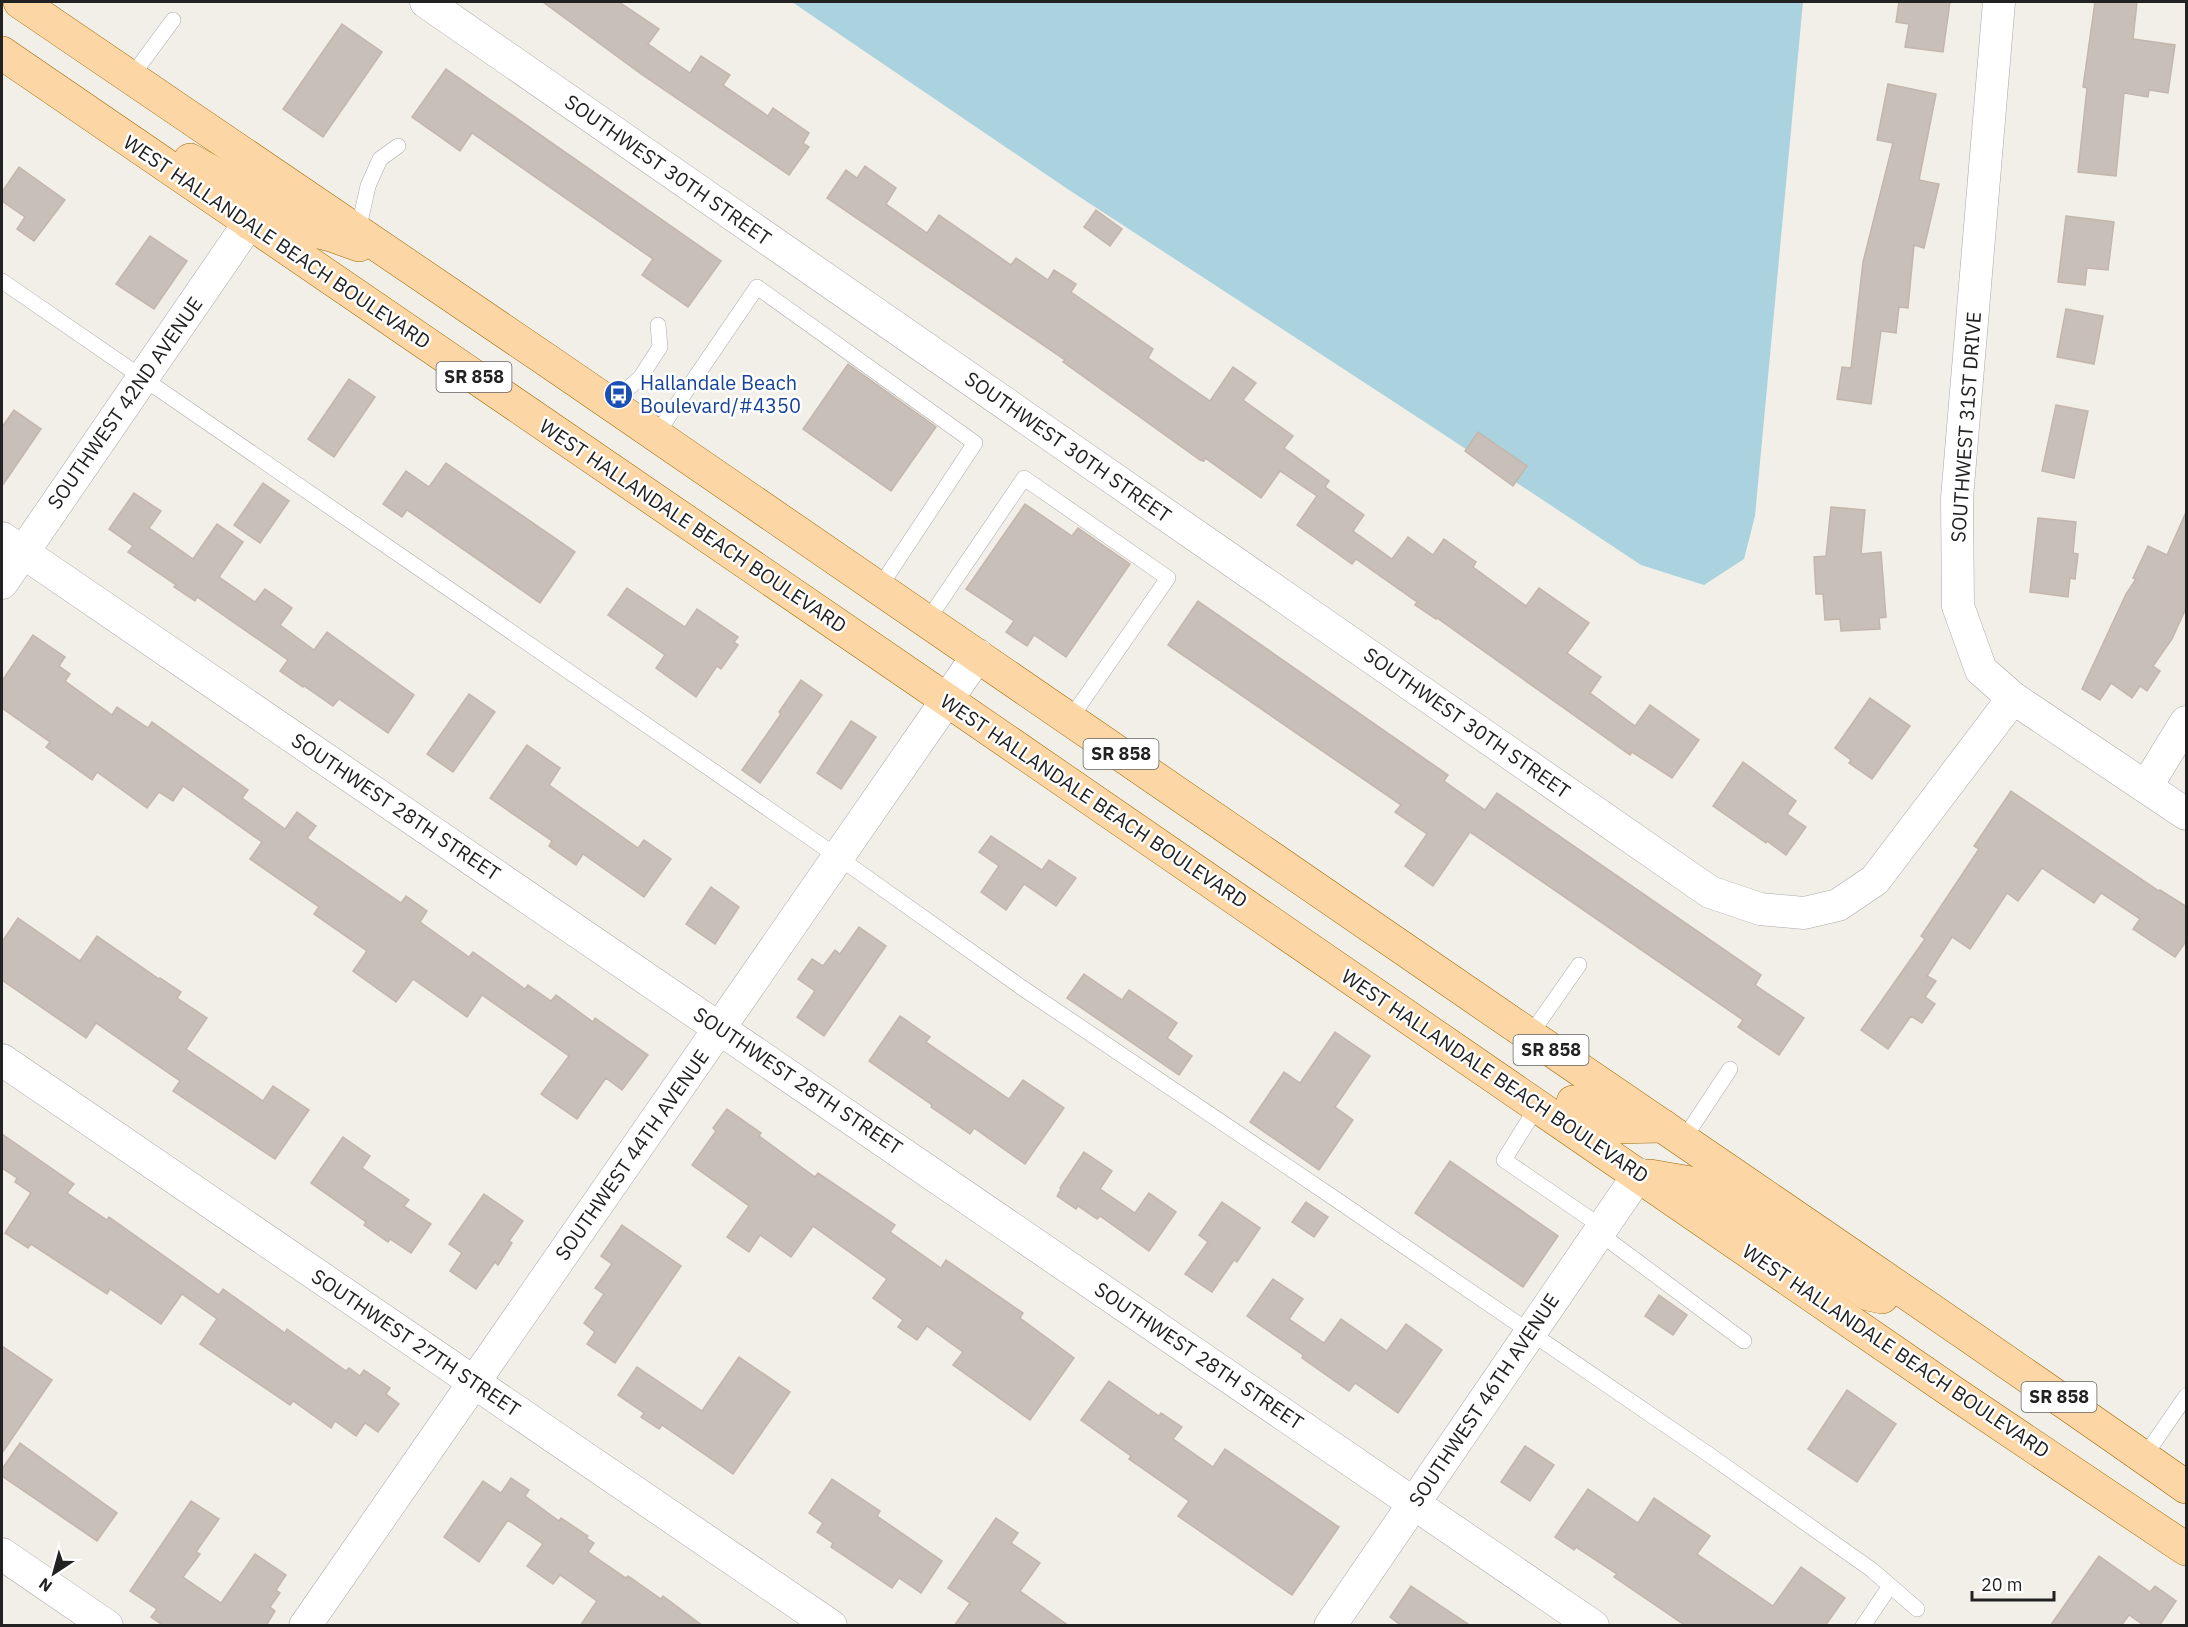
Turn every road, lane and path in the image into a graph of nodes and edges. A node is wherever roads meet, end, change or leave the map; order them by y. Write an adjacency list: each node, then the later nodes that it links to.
1 (20, 2): 6 (main road, SR 858)
2 (426, 2): 22 (street, SOUTHWEST 30TH STREET)
3 (1999, 2): 22 (street, SOUTHWEST 31ST DRIVE)
4 (173, 20): 6 (lane)
5 (12, 61): 8 (main road); 9 (main road, WEST HALLANDALE BEACH BOULEVARD / SR 858)
6 (131, 77): 8 (main road, SR 858)
7 (398, 146): 10 (lane)
8 (315, 202): 10 (main road, SR 858)
9 (249, 223): 11 (main road); 14 (street, SOUTHWEST 42ND AVENUE); 23 (main road, WEST HALLANDALE BEACH BOULEVARD / SR 858)
10 (358, 231): 11 (main road, SR 858)
11 (403, 261): 15 (main road, SR 858)
12 (2, 281): 14 (lane)
13 (658, 325): 15 (lane)
14 (143, 377): 17 (street, SOUTHWEST 42ND AVENUE); 28 (lane)
15 (610, 404): 16 (main road, SR 858)
16 (656, 435): 19 (main road, SR 858); 19 (lane)
17 (12, 545): 18 (street, SOUTHWEST 42ND AVENUE); 31 (street, SOUTHWEST 28TH STREET)
18 (2, 583)
19 (879, 588): 20 (main road, SR 858)
20 (927, 621): 21 (main road, SR 858); 24 (lane)
21 (978, 655): 23 (street, SOUTHWEST 44TH AVENUE); 24 (main road, SR 858)
22 (2013, 698): 26 (street, SOUTHWEST 31ST DRIVE)
23 (947, 700): 28 (street, SOUTHWEST 44TH AVENUE); 30 (main road, WEST HALLANDALE BEACH BOULEVARD / SR 858)
24 (1070, 719): 32 (main road, SR 858)
25 (2187, 722): 26 (street)
26 (2146, 787): 27 (street, SOUTHWEST 31ST DRIVE)
27 (2187, 814)
28 (838, 857): 31 (street, SOUTHWEST 44TH AVENUE); 40 (lane)
29 (1579, 965): 32 (lane)
30 (1413, 1019): 35 (main road, WEST HALLANDALE BEACH BOULEVARD / SR 858); 36 (main road)
31 (720, 1028): 42 (street, SOUTHWEST 44TH AVENUE); 46 (street, SOUTHWEST 28TH STREET)
32 (1530, 1035): 36 (main road, SR 858)
33 (2, 1060): 42 (street, SOUTHWEST 27TH STREET)
34 (1730, 1070): 36 (lane)
35 (1538, 1105): 37 (main road, WEST HALLANDALE BEACH BOULEVARD / SR 858); 38 (lane)
36 (1672, 1133): 39 (main road, SR 858)
37 (1639, 1174): 38 (street, SOUTHWEST 46TH AVENUE); 39 (main road); 47 (main road, WEST HALLANDALE BEACH BOULEVARD / SR 858)
38 (1601, 1230): 40 (street, SOUTHWEST 46TH AVENUE); 41 (lane)
39 (1930, 1309): 44 (main road, SR 858)
40 (1530, 1332): 46 (street, SOUTHWEST 46TH AVENUE); 49 (lane)
41 (1744, 1341)
42 (475, 1383): 52 (street, SOUTHWEST 44TH AVENUE); 53 (street, SOUTHWEST 27TH STREET)
43 (2187, 1396): 44 (lane)
44 (2144, 1457): 45 (main road, SR 858)
45 (2187, 1487)
46 (1414, 1503): 54 (street, SOUTHWEST 46TH AVENUE); 55 (street, SOUTHWEST 28TH STREET)
47 (2187, 1549)
48 (2, 1554): 51 (street)
49 (1890, 1586): 50 (lane); 56 (lane)
50 (1917, 1609)
51 (107, 1626)
52 (305, 1626)
53 (831, 1626)
54 (1330, 1626)
55 (1593, 1626)
56 (1863, 1626)

